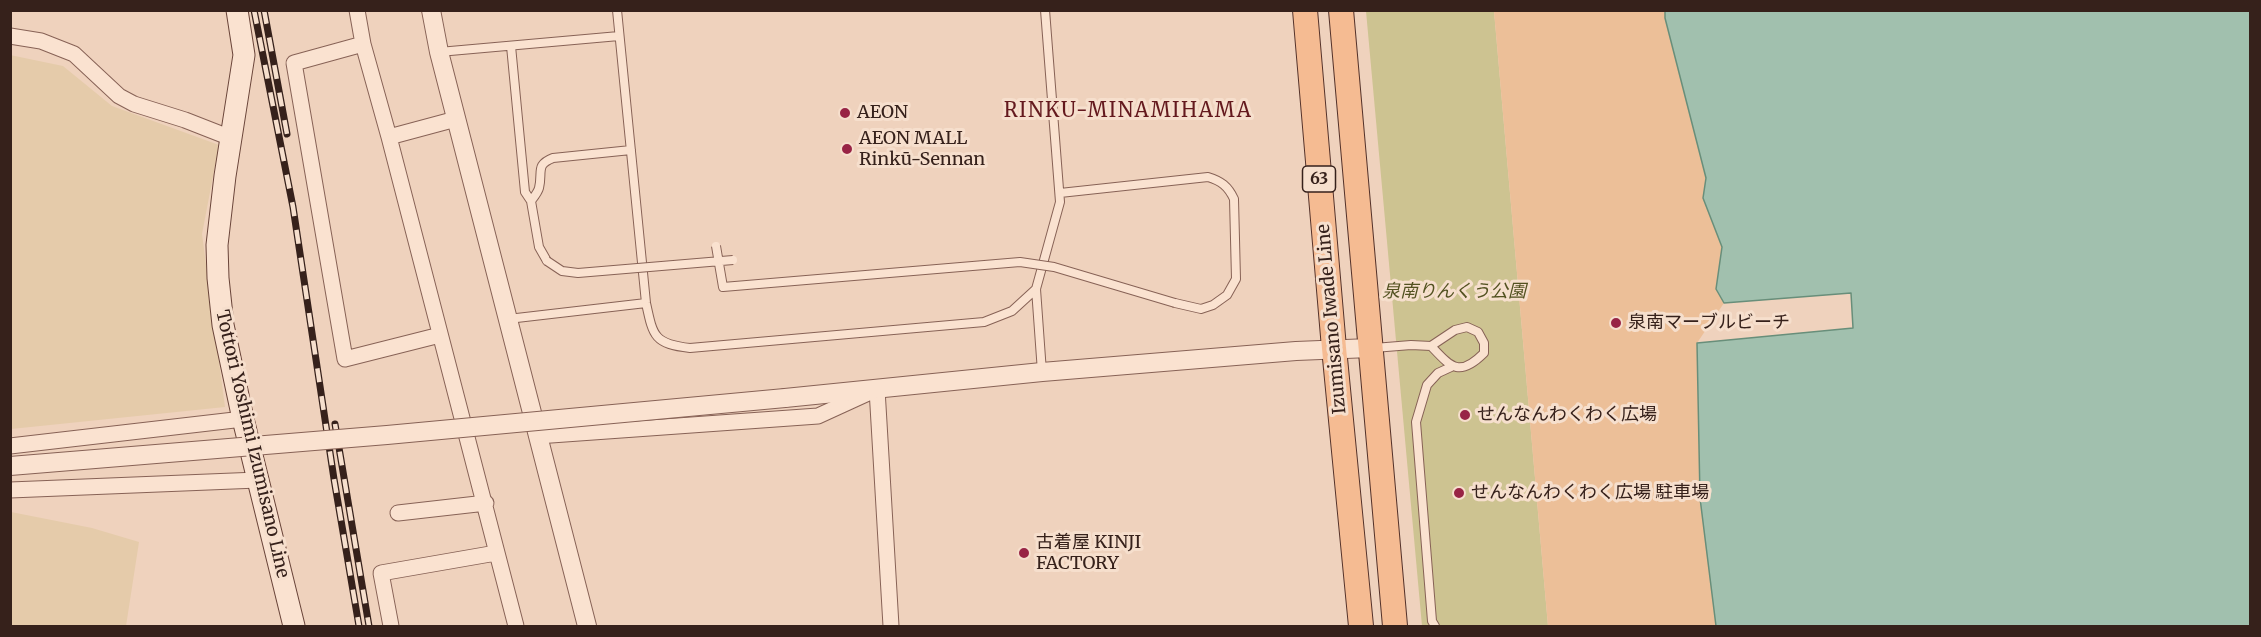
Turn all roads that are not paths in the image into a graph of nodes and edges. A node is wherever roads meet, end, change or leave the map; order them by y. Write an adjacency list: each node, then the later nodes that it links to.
1 (237, 10): 15 (main road, Tottori Yoshimi Izumisano Line)
2 (357, 10): 10 (street)
3 (431, 10): 12 (street)
4 (617, 10): 9 (lane)
5 (1045, 10): 17 (lane)
6 (1305, 10): 26 (main road, Izumisano Iwade Line / 63)
7 (1341, 10): 27 (main road, Izumisano Iwade Line / 63)
8 (10, 36): 15 (street)
9 (619, 36): 11 (lane); 16 (lane)
10 (363, 44): 14 (street); 24 (street)
11 (511, 46): 12 (lane); 18 (lane)
12 (439, 52): 13 (street)
13 (456, 119): 14 (street); 23 (street)
14 (389, 137): 24 (street)
15 (231, 138): 31 (main road, Tottori Yoshimi Izumisano Line)
16 (631, 150): 18 (lane); 22 (lane)
17 (1060, 193): 19 (lane, bridge); 21 (lane)
18 (531, 201): 20 (lane, bridge)
19 (716, 246)
20 (733, 260)
21 (1036, 290): 22 (lane); 29 (lane)
22 (646, 303): 23 (lane)
23 (507, 320): 32 (street)
24 (440, 334): 37 (street)
25 (1431, 346): 27 (lane); 28 (lane); 28 (lane)
26 (1334, 348): 27 (street); 29 (street); 45 (main road, Izumisano Iwade Line / 63)
27 (1370, 348): 46 (main road, Izumisano Iwade Line / 63)
28 (1451, 367): 47 (lane)
29 (1042, 372): 30 (street)
30 (877, 389): 32 (street); 34 (street, bridge); 44 (street)
31 (243, 419): 33 (street); 35 (main road, Tottori Yoshimi Izumisano Line)
32 (537, 436): 43 (street)
33 (10, 446)
34 (10, 466)
35 (258, 480): 36 (street); 40 (main road, Tottori Yoshimi Izumisano Line)
36 (10, 490)
37 (486, 503): 38 (street); 39 (street)
38 (398, 513)
39 (496, 553): 41 (street); 42 (street)
40 (294, 627)
41 (391, 627)
42 (516, 627)
43 (587, 627)
44 (891, 627)
45 (1361, 627)
46 (1395, 627)
47 (1435, 627)

